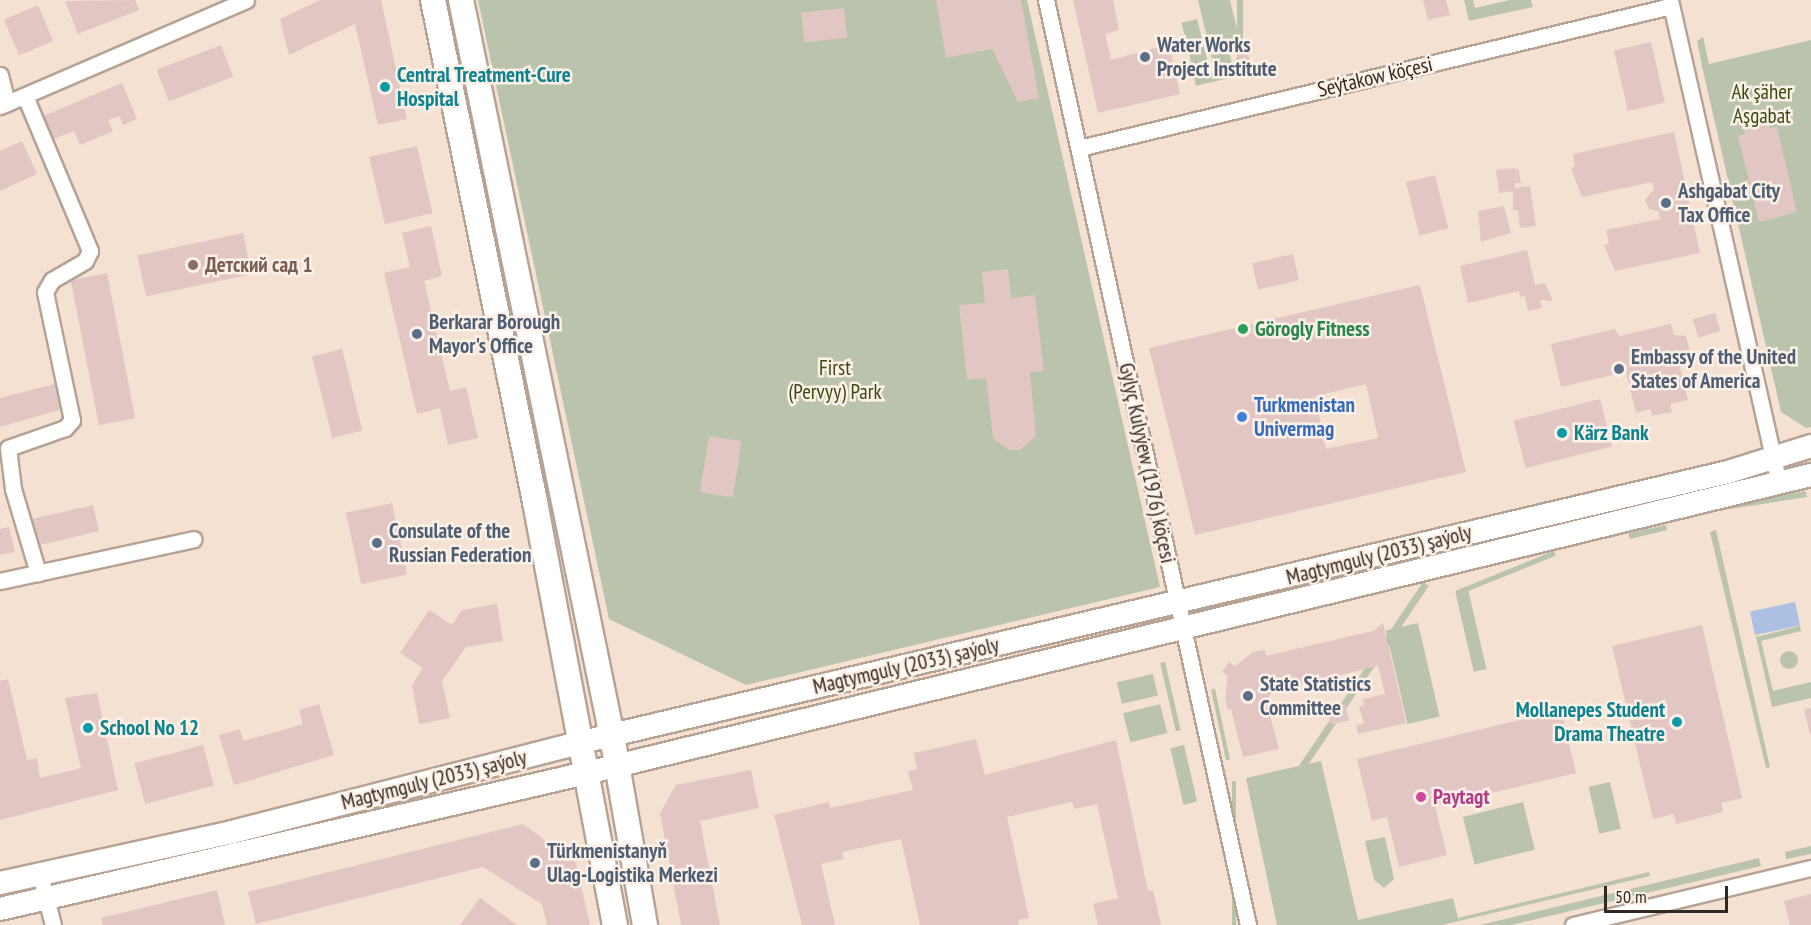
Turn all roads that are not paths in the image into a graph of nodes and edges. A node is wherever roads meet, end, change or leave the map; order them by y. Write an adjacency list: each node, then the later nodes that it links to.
1 (246, 0): 7 (street)
2 (433, 0): 21 (main road)
3 (461, 0): 20 (main road)
4 (1046, 0): 9 (street, Gylyç Kulyýew (1976) köçesi)
5 (1671, 3): 9 (street, Seýtakow köçesi); 12 (street)
6 (0, 75): 8 (street)
7 (25, 96): 8 (street); 11 (street)
8 (4, 104)
9 (1079, 148): 18 (street, Gylyç Kulyýew (1976) köçesi)
10 (1811, 446): 12 (main road, Magtymguly (2033) şaýoly)
11 (4, 450): 16 (street)
12 (1774, 458): 14 (street); 18 (main road, Magtymguly (2033) şaýoly)
13 (1811, 475): 14 (main road, Magtymguly (2033) şaýoly)
14 (1779, 482): 19 (main road, Magtymguly (2033) şaýoly)
15 (194, 539): 16 (street)
16 (38, 573): 17 (street)
17 (0, 581)
18 (1176, 603): 19 (street, Gylyç Kulyýew (1976) köçesi); 20 (main road, Magtymguly (2033) şaýoly)
19 (1181, 628): 22 (main road, Magtymguly (2033) şaýoly); 32 (street, Gylyç Kulyýew (1976) köçesi)
20 (612, 736): 21 (main road, Magtymguly (2033) şaýoly); 22 (main road)
21 (578, 743): 23 (main road); 25 (main road, Magtymguly (2033) şaýoly)
22 (616, 766): 23 (main road, Magtymguly (2033) şaýoly); 31 (main road)
23 (585, 773): 27 (main road, Magtymguly (2033) şaýoly); 30 (main road)
24 (1811, 868): 33 (street)
25 (40, 874): 26 (main road, Magtymguly (2033) şaýoly); 27 (street)
26 (0, 883)
27 (46, 898): 28 (main road, Magtymguly (2033) şaýoly); 29 (street)
28 (0, 909)
29 (53, 925)
30 (615, 925)
31 (645, 925)
32 (1248, 925)
33 (1573, 925)

